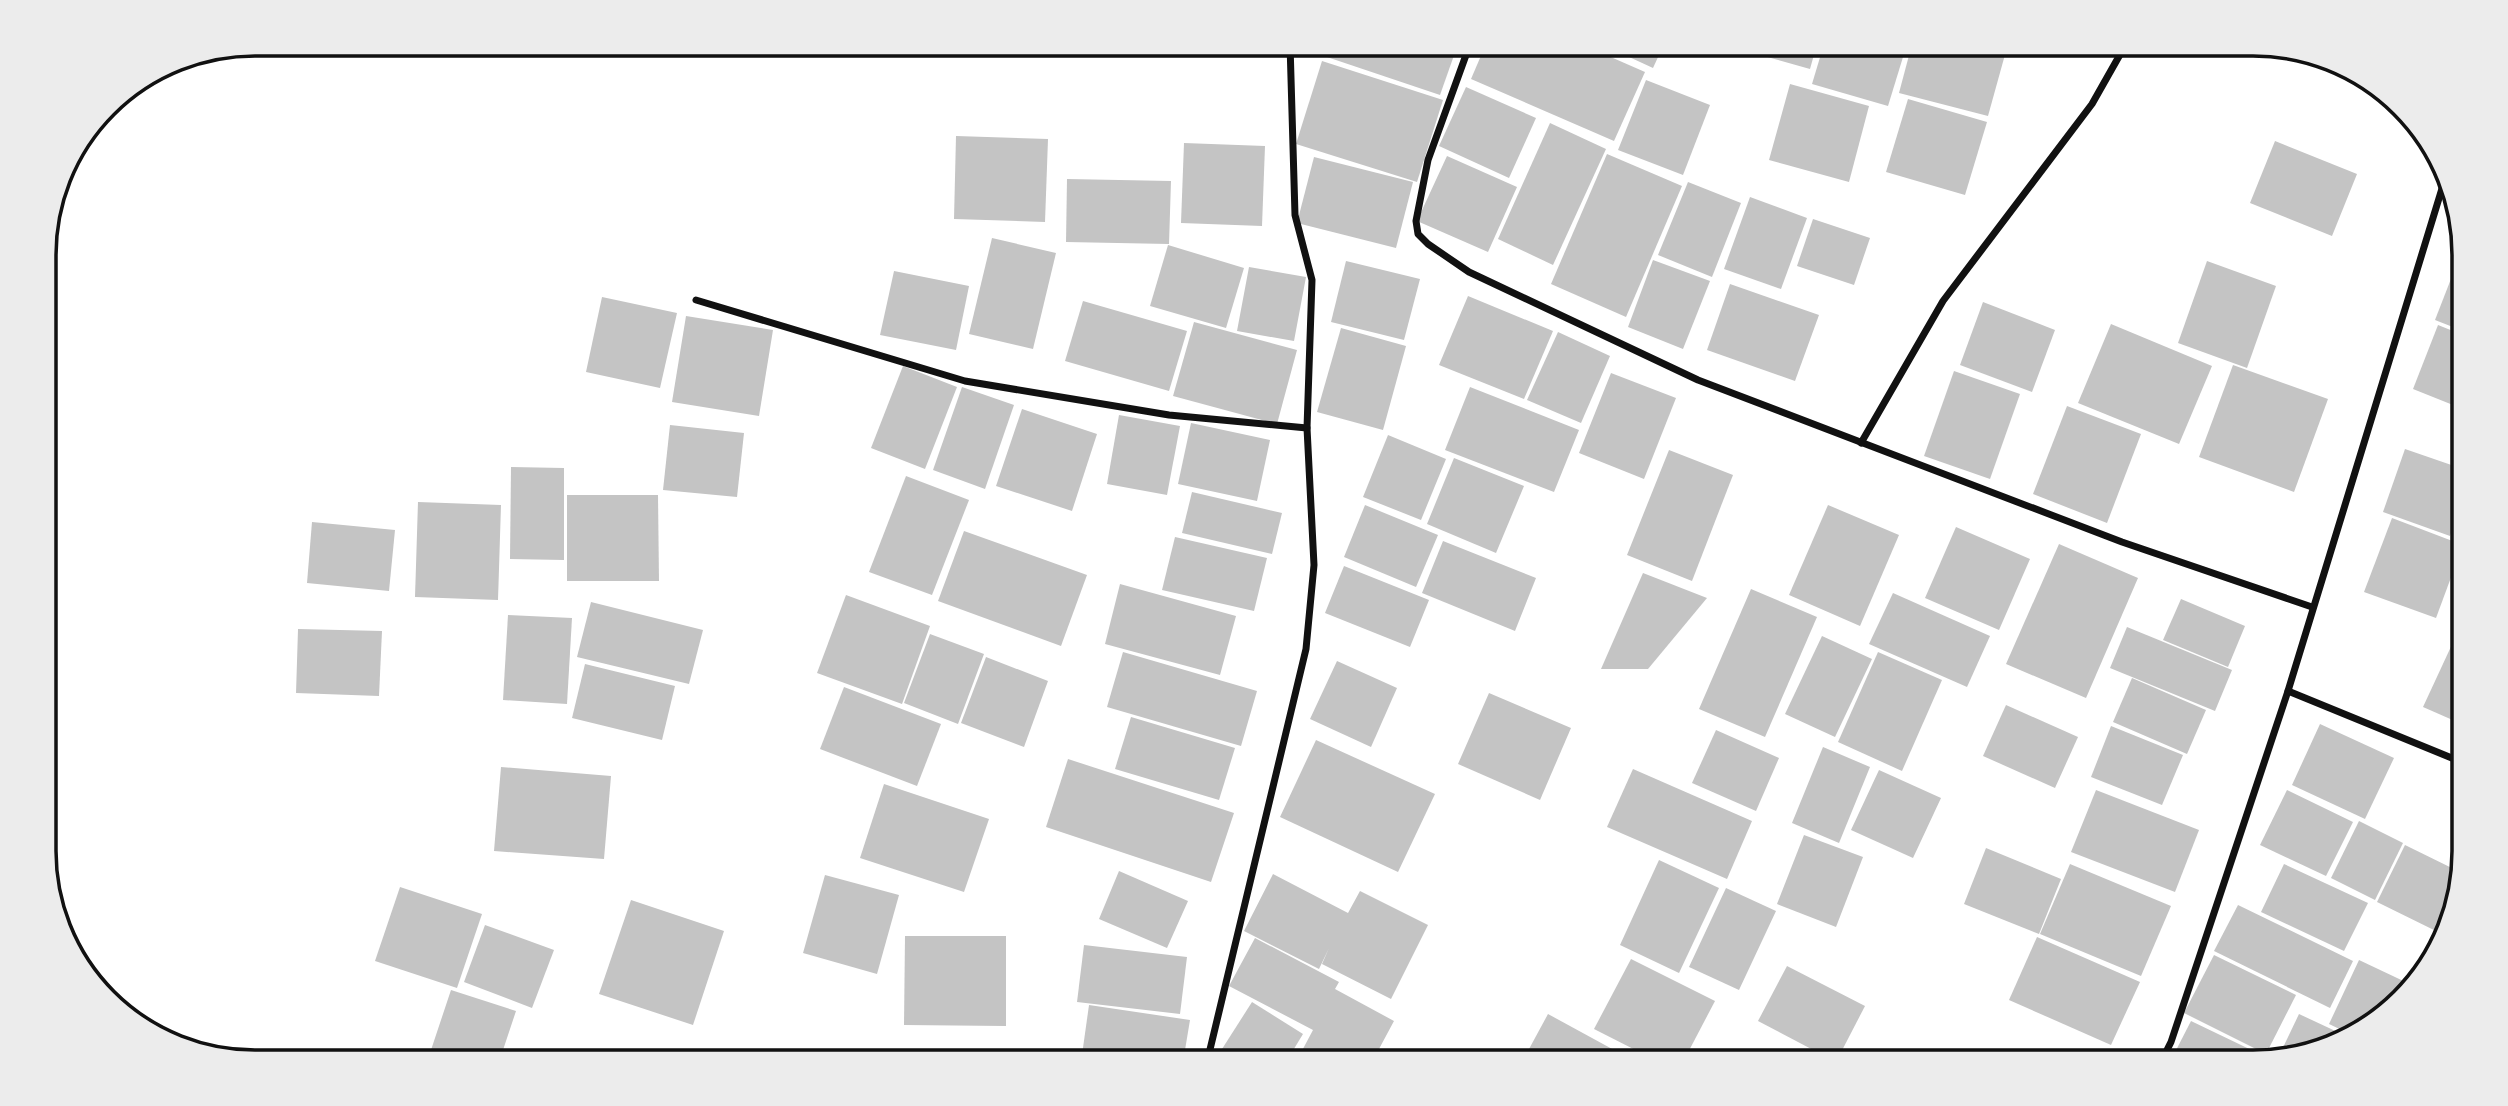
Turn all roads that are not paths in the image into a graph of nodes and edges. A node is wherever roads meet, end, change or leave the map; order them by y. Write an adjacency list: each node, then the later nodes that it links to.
1 (1290, 56): 6 (street)
2 (1466, 56): 7 (street)
3 (2119, 56): 7 (street)
4 (2441, 191): 8 (street)
5 (696, 300): 6 (street)
6 (1307, 428): 11 (street)
7 (1861, 443): 8 (street)
8 (2312, 607): 9 (street)
9 (2288, 691): 10 (street); 12 (street)
10 (2452, 758)
11 (1210, 1050)
12 (2167, 1050)

